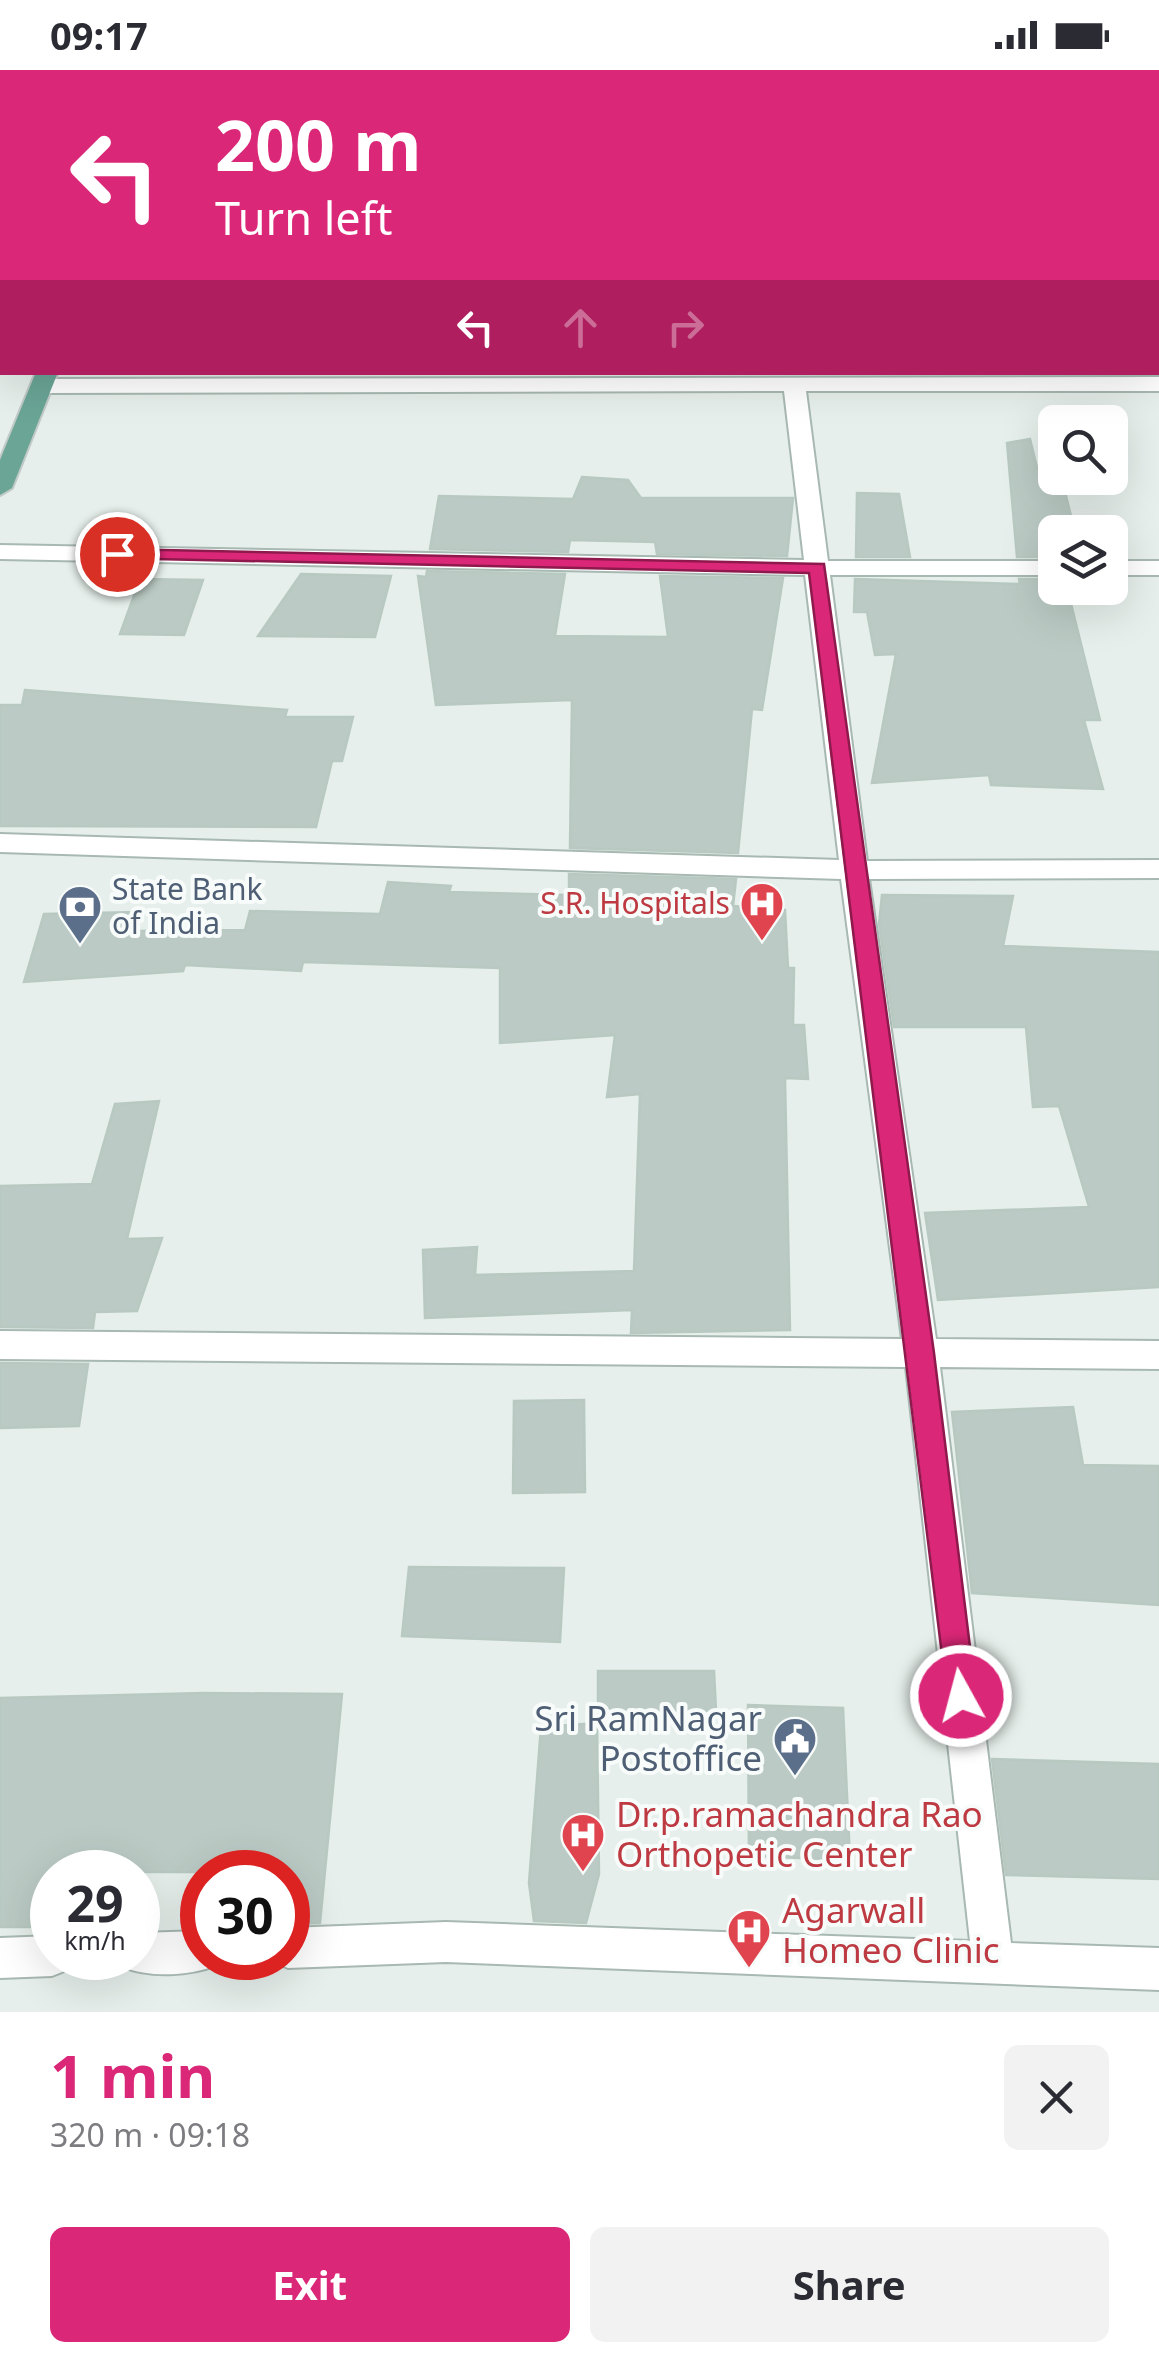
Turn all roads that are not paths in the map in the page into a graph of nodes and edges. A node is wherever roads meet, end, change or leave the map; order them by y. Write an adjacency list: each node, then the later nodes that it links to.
1 (1075, 378): 3 (street); 4 (street)
2 (44, 379): 4 (street); 5 (main road)
3 (1159, 384)
4 (794, 385): 7 (street)
5 (0, 488)
6 (0, 552): 7 (street)
7 (818, 568): 8 (street); 13 (street)
8 (1038, 568)
9 (1128, 568): 10 (street)
10 (1159, 568)
11 (0, 843): 13 (street)
12 (1159, 869): 13 (street)
13 (854, 870): 15 (street)
14 (0, 1345): 15 (street)
15 (921, 1353): 16 (street); 20 (street)
16 (1159, 1355)
17 (310, 1947): 20 (street)
18 (30, 1957): 19 (street)
19 (0, 1958)
20 (993, 1963): 21 (street)
21 (1159, 1969)

